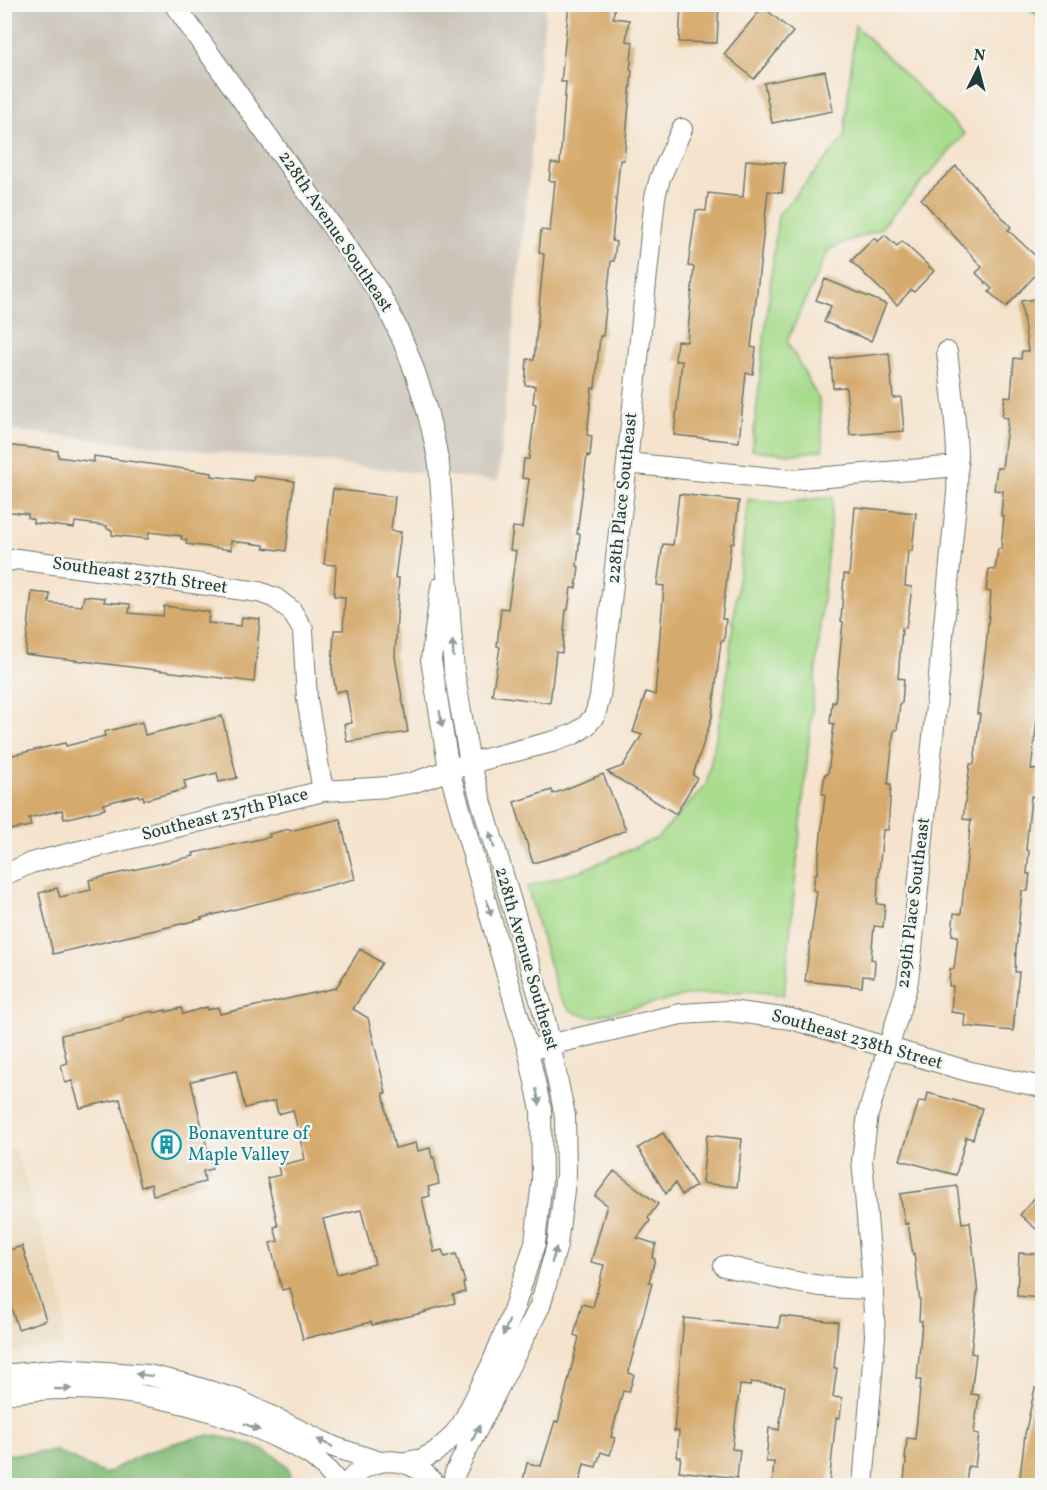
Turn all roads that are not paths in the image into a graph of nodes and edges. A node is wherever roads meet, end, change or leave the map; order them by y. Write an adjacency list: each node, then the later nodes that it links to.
1 (174, 4): 6 (street, 228th Avenue Southeast)
2 (682, 129): 4 (street, 228th Place Southeast)
3 (947, 352): 5 (street, 229th Place Southeast)
4 (627, 463): 5 (street); 8 (street, 228th Place Southeast)
5 (958, 466): 13 (street, 229th Place Southeast)
6 (445, 558): 8 (street, 228th Avenue Southeast, one-way to 6); 9 (street, 228th Avenue Southeast, one-way to 9)
7 (4, 562): 10 (street, Southeast 237th Street)
8 (470, 763): 9 (street, 228th Place Southeast); 12 (street, 228th Avenue Southeast, one-way to 8)
9 (449, 770): 10 (street, Southeast 237th Place); 14 (street, 228th Avenue Southeast, one-way to 14)
10 (323, 791): 11 (street, Southeast 237th Place)
11 (4, 875)
12 (551, 1044): 13 (street, Southeast 238th Street); 14 (street, Southeast 238th Street); 25 (street, 228th Avenue Southeast, one-way to 12)
13 (888, 1048): 15 (street, Southeast 238th Street); 17 (street, 229th Place Southeast)
14 (528, 1050): 21 (street, 228th Avenue Southeast, one-way to 21)
15 (1042, 1087)
16 (724, 1266): 17 (street)
17 (872, 1288): 26 (street, 229th Place Southeast)
18 (4, 1375): 20 (street, one-way to 18)
19 (4, 1394): 22 (street, one-way to 22)
20 (380, 1461): 21 (street); 23 (street)
21 (406, 1462): 24 (street)
22 (340, 1485)
23 (346, 1485)
24 (436, 1485)
25 (452, 1485)
26 (863, 1485)

